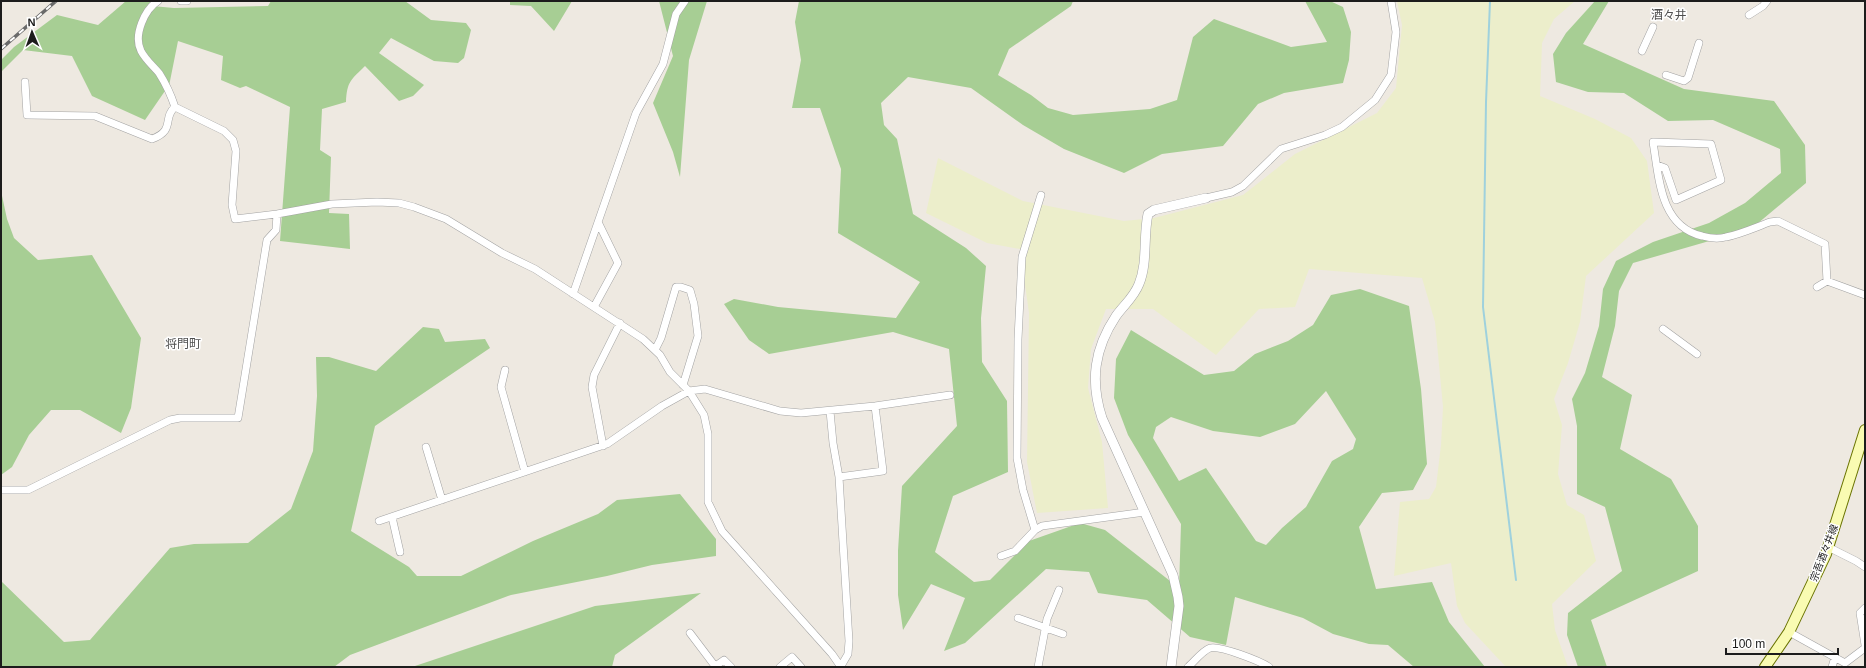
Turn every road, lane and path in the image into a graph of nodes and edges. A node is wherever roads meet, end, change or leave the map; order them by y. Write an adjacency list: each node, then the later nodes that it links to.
1 (158, 1): 13 (street)
2 (181, 1): 3 (street)
3 (187, 1)
4 (685, 1): 18 (street)
5 (1390, 1): 16 (street)
6 (1767, 1): 7 (street)
7 (1749, 16)
8 (1653, 27): 10 (street)
9 (1699, 43): 11 (street)
10 (1642, 51)
11 (1666, 76)
12 (25, 82): 13 (street)
13 (175, 107): 17 (street)
14 (1657, 165): 14 (street); 19 (street)
15 (1041, 196): 45 (street)
16 (1206, 198): 42 (street)
17 (277, 214): 21 (street); 40 (street)
18 (599, 224): 21 (street); 23 (street)
19 (1827, 281): 20 (street); 22 (street)
20 (1817, 287)
21 (573, 294): 23 (street)
22 (1865, 295)
23 (594, 307): 24 (street)
24 (620, 323): 26 (street); 36 (street)
25 (1663, 329): 27 (street)
26 (655, 350): 29 (street); 29 (street)
27 (1697, 354)
28 (505, 370): 38 (street)
29 (683, 385): 30 (street)
30 (689, 391): 33 (street); 36 (street); 61 (street)
31 (950, 395): 32 (street)
32 (875, 406): 33 (street); 39 (street)
33 (830, 411): 39 (street)
34 (1865, 430): 35 (main road, 宗吾酒々井線)
35 (1863, 445): 46 (main road, 宗吾酒々井線)
36 (603, 446): 38 (street)
37 (426, 447): 41 (street)
38 (525, 472): 41 (street)
39 (839, 477): 61 (street)
40 (1, 490)
41 (442, 500): 43 (street)
42 (1145, 512): 45 (street); 66 (street)
43 (392, 517): 44 (street); 47 (street)
44 (379, 521)
45 (1035, 530): 48 (street)
46 (1828, 547): 49 (street); 54 (main road, 宗吾酒々井線)
47 (400, 552)
48 (1001, 556)
49 (1865, 567)
50 (1059, 590): 53 (street)
51 (1865, 608): 57 (street)
52 (1018, 618): 53 (street)
53 (1046, 627): 56 (street); 65 (street)
54 (1789, 632): 59 (street); 69 (main road, 宗吾酒々井線)
55 (690, 633): 60 (street)
56 (1063, 634)
57 (1865, 644)
58 (1865, 648): 59 (street)
59 (1834, 657): 70 (street)
60 (714, 666): 62 (street)
61 (841, 666)
62 (731, 667)
63 (780, 667): 64 (street)
64 (801, 667)
65 (1038, 667)
66 (1171, 667)
67 (1188, 667): 68 (street)
68 (1269, 667)
69 (1765, 667)
70 (1832, 667)

